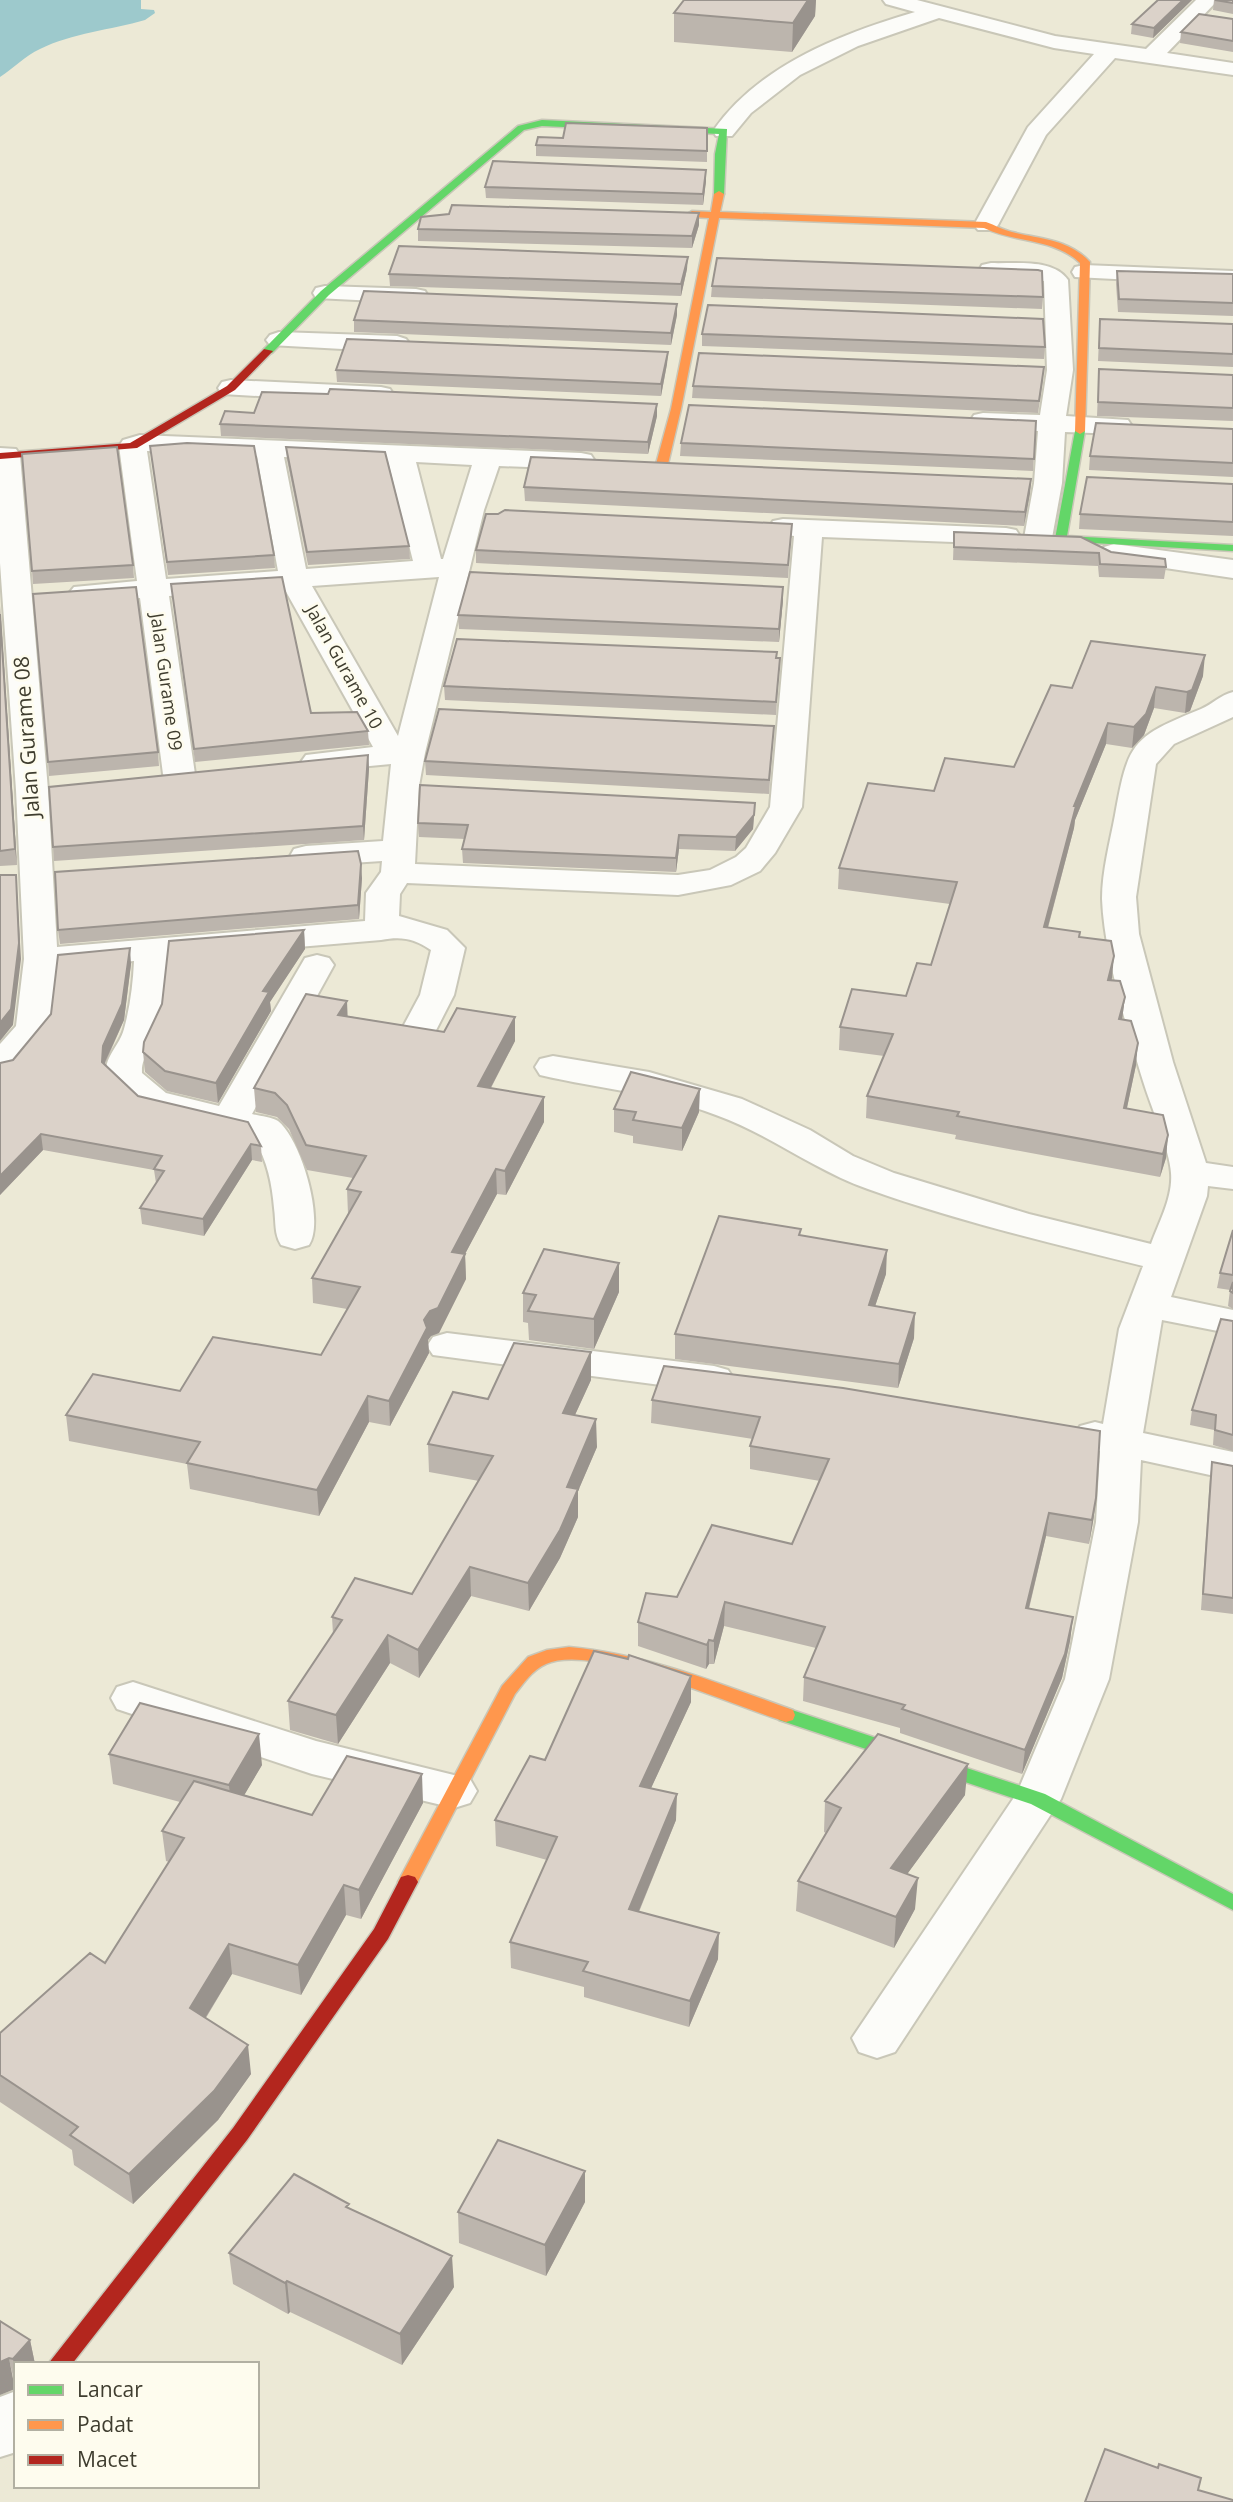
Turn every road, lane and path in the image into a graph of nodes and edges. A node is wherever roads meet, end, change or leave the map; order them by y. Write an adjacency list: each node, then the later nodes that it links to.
1 (893, 0): 3 (street)
2 (1208, 0): 4 (street)
3 (940, 12): 6 (street); 9 (street)
4 (1190, 15): 5 (street); 7 (street)
5 (1222, 20)
6 (1109, 51): 7 (street); 18 (street)
7 (1153, 55): 8 (street)
8 (1233, 69)
9 (724, 131): 10 (street); 13 (street)
10 (478, 164): 11 (street); 14 (street)
11 (505, 165)
12 (695, 171): 13 (street)
13 (722, 172): 17 (street)
14 (428, 206): 15 (street); 19 (street)
15 (455, 206)
16 (675, 214): 17 (street)
17 (716, 215): 18 (street); 22 (street)
18 (986, 225): 25 (street)
19 (376, 249): 20 (street); 27 (street)
20 (417, 250)
21 (677, 257): 22 (street)
22 (704, 258): 23 (street); 30 (street)
23 (732, 259)
24 (969, 269): 33 (street)
25 (1084, 272): 26 (street); 34 (street)
26 (1233, 278)
27 (325, 293): 28 (street); 36 (street)
28 (435, 297)
29 (668, 305): 30 (street)
30 (695, 306): 31 (street); 39 (street)
31 (723, 307)
32 (1030, 320): 33 (street)
33 (1058, 321): 34 (street); 42 (street)
34 (1086, 322): 35 (street); 42 (street)
35 (1112, 323)
36 (279, 340): 37 (street); 44 (street)
37 (428, 345)
38 (658, 354): 39 (street)
39 (685, 355): 40 (street); 47 (street)
40 (713, 356)
41 (1032, 369): 42 (street)
42 (1072, 371): 43 (street); 50 (street); 51 (street)
43 (1111, 372)
44 (231, 388): 45 (street); 53 (street)
45 (412, 396)
46 (648, 408): 47 (street)
47 (676, 409): 48 (street); 58 (street)
48 (704, 410)
49 (954, 420): 50 (street)
50 (1052, 423): 51 (street); 61 (street)
51 (1081, 424): 52 (street); 61 (street)
52 (1150, 428)
53 (136, 444): 54 (street); 56 (street); 70 (street, Jalan Gurame 09)
54 (269, 449): 55 (street); 69 (street, Jalan Gurame 10)
55 (400, 454): 57 (street); 68 (street)
56 (3, 456): 71 (street, Jalan Gurame 08)
57 (488, 457): 58 (street); 68 (street)
58 (635, 463): 59 (street)
59 (690, 466)
60 (1021, 481): 61 (street)
61 (1073, 481): 64 (street)
62 (755, 525): 63 (street)
63 (809, 528): 64 (street); 79 (street)
64 (1049, 538): 65 (street)
65 (1091, 541): 66 (street); 67 (street)
66 (1233, 548)
67 (1233, 569)
68 (455, 571): 69 (street); 72 (street)
69 (294, 579): 70 (street); 75 (street, Jalan Gurame 10)
70 (153, 589): 71 (street); 77 (street, Jalan Gurame 09)
71 (30, 597): 82 (street, Jalan Gurame 08)
72 (437, 639): 73 (street); 75 (street)
73 (471, 640)
74 (1233, 701): 89 (street)
75 (401, 754): 76 (street, Jalan Gurame 10); 79 (street)
76 (286, 765)
77 (179, 774)
78 (271, 859): 79 (street)
79 (400, 862): 80 (street)
80 (380, 928): 81 (street); 84 (street)
81 (151, 951): 82 (street); 87 (street)
82 (41, 959): 85 (street, Jalan Gurame 08)
83 (317, 965): 87 (street)
84 (416, 1036)
85 (0, 1066)
86 (553, 1067): 92 (street)
87 (231, 1118): 91 (street)
88 (1233, 1178): 89 (street)
89 (1189, 1184): 90 (street); 92 (street)
90 (1233, 1203)
91 (295, 1237)
92 (1166, 1260): 93 (street)
93 (1147, 1304): 94 (street); 98 (street)
94 (1233, 1322)
95 (447, 1346): 96 (street)
96 (748, 1383)
97 (1056, 1429): 98 (street)
98 (1121, 1440): 99 (street); 102 (street)
99 (1233, 1466)
100 (133, 1698): 101 (street)
101 (454, 1791): 102 (street); 105 (street)
102 (1038, 1799): 103 (street); 104 (street)
103 (1233, 1903)
104 (877, 2038)
105 (61, 2362)
106 (14, 2417): 107 (street)
107 (0, 2433)

